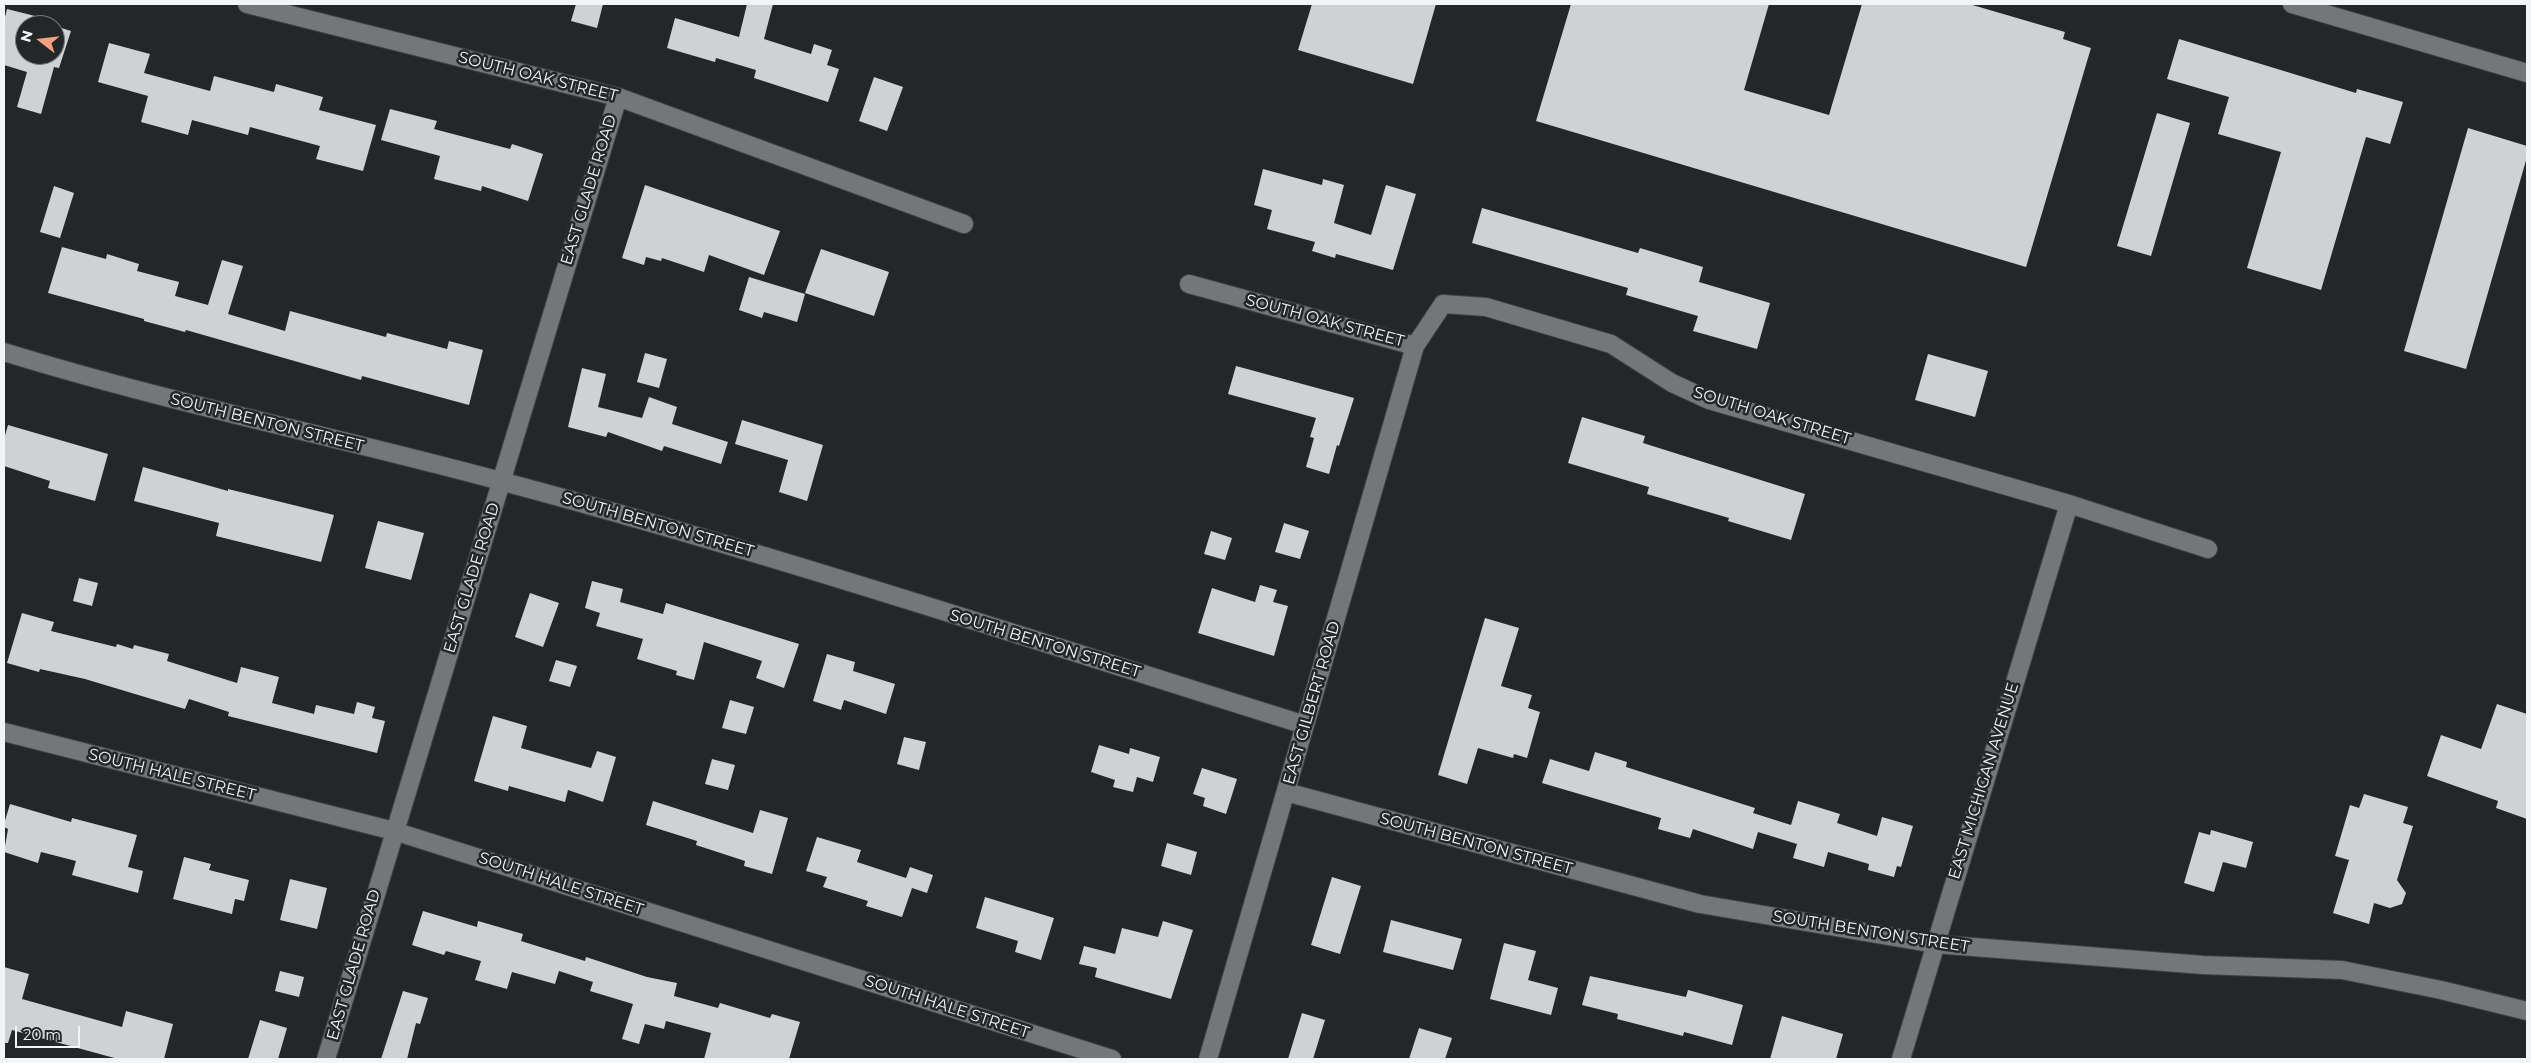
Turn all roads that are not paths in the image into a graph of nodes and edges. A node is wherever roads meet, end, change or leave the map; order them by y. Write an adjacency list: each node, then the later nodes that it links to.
1 (247, 4): 4 (street, SOUTH OAK STREET)
2 (2292, 4): 3 (street)
3 (2527, 73)
4 (618, 97): 5 (street, SOUTH OAK STREET); 9 (street, EAST GLADE ROAD)
5 (964, 224)
6 (1189, 284): 7 (street, SOUTH OAK STREET)
7 (1415, 346): 10 (street, SOUTH OAK STREET); 12 (street, EAST GILBERT ROAD)
8 (4, 352): 9 (street, SOUTH BENTON STREET)
9 (502, 481): 12 (street, SOUTH BENTON STREET); 15 (street, EAST GLADE ROAD)
10 (2069, 504): 11 (street, SOUTH OAK STREET); 16 (street, EAST MICHIGAN AVENUE)
11 (2208, 549)
12 (1305, 725): 14 (street, EAST GILBERT ROAD)
13 (4, 732): 15 (street, SOUTH HALE STREET)
14 (1286, 792): 16 (street, SOUTH BENTON STREET); 20 (street, EAST GILBERT ROAD)
15 (394, 831): 18 (street, EAST GLADE ROAD); 19 (street, SOUTH HALE STREET)
16 (1935, 944): 17 (street, SOUTH BENTON STREET); 21 (street, EAST MICHIGAN AVENUE)
17 (2527, 1011)
18 (326, 1059)
19 (1112, 1059)
20 (1208, 1059)
21 (1901, 1059)

